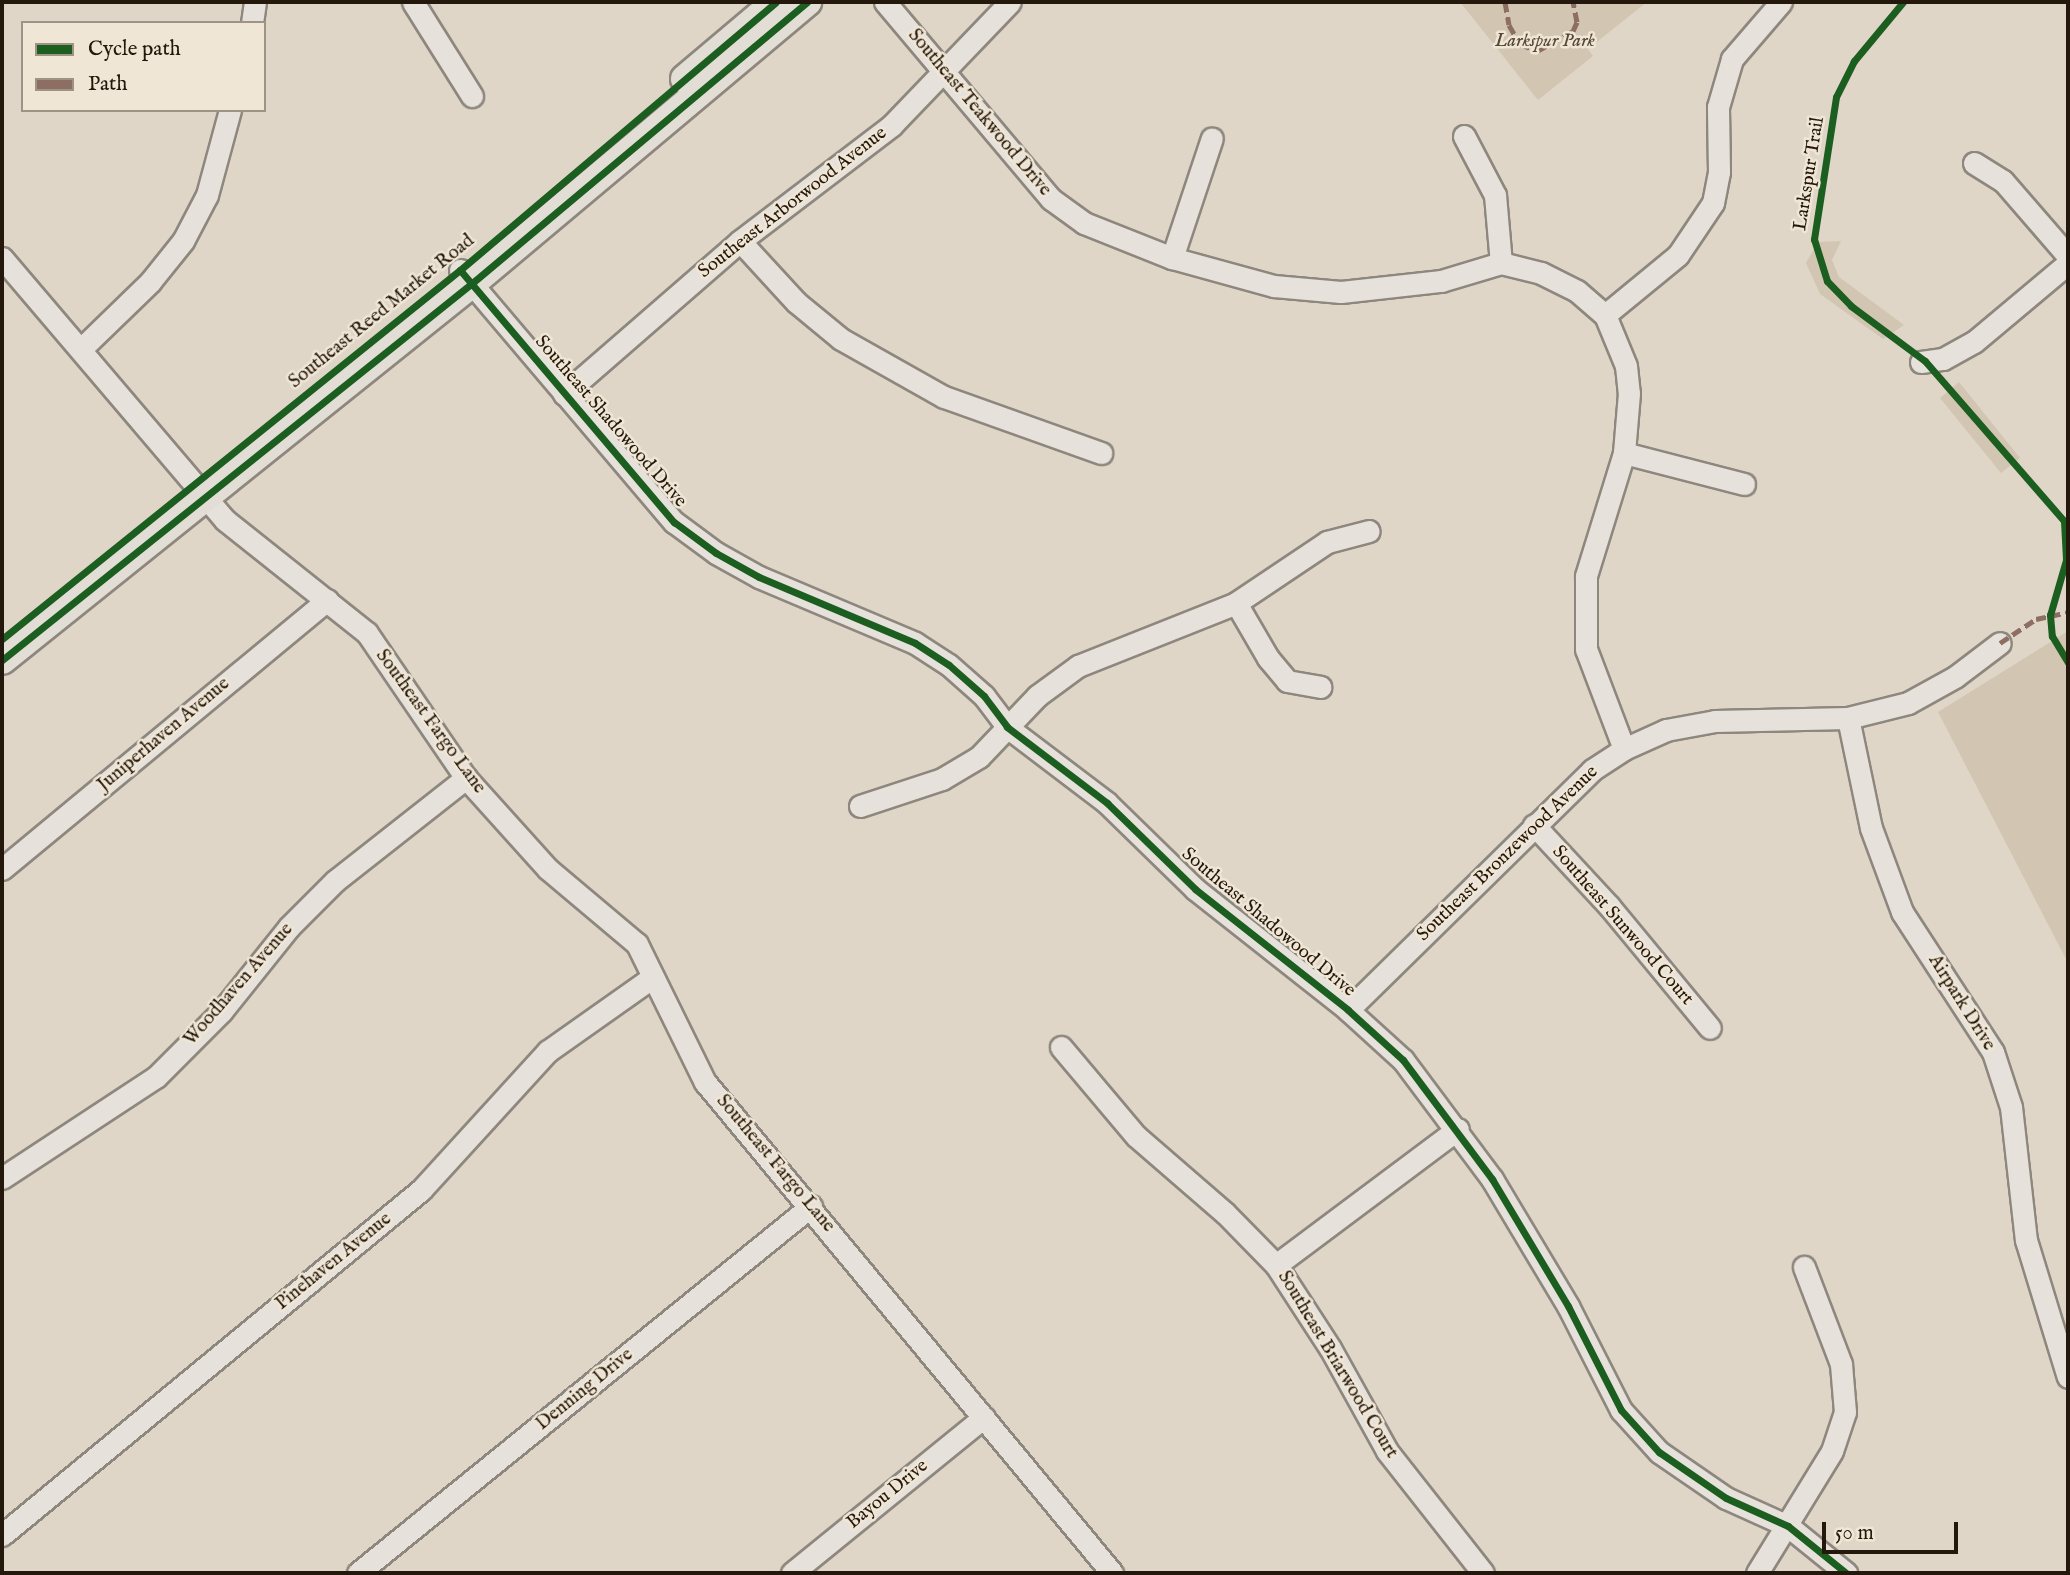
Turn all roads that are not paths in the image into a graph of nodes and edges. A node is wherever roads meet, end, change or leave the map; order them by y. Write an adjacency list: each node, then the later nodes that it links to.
1 (255, 2): 8 (street)
2 (412, 2): 10 (street)
3 (776, 2): 21 (main road, Southeast Reed Market Road)
4 (807, 2): 21 (main road, Southeast Reed Market Road)
5 (885, 2): 9 (street, Southeast Teakwood Drive)
6 (1010, 2): 9 (street, Southeast Arborwood Avenue)
7 (1781, 2): 22 (street)
8 (253, 21)
9 (946, 73): 15 (street, Southeast Arborwood Avenue); 18 (street, Southeast Teakwood Drive)
10 (472, 96)
11 (229, 112): 23 (street)
12 (1464, 136): 19 (street)
13 (1212, 138): 18 (street)
14 (1974, 163): 16 (street)
15 (740, 242): 25 (street, Southeast Arborwood Avenue); 26 (street)
16 (2068, 256)
17 (2, 258): 23 (street, Southeast Fargo Lane)
18 (1172, 258): 19 (street, Southeast Teakwood Drive)
19 (1501, 263): 22 (street)
20 (2068, 263): 24 (street)
21 (466, 277): 25 (street, Southeast Shadowood Drive); 29 (main road, Southeast Reed Market Road)
22 (1605, 315): 27 (street)
23 (82, 348): 29 (street, Southeast Fargo Lane)
24 (1921, 362)
25 (564, 394): 38 (street, Southeast Shadowood Drive)
26 (1101, 453)
27 (1624, 453): 28 (street); 39 (street)
28 (1744, 484)
29 (201, 491): 31 (street, Southeast Fargo Lane); 33 (main road, Southeast Reed Market Road); 35 (main road, Southeast Reed Market Road)
30 (1369, 531): 32 (street)
31 (327, 600): 40 (street, Southeast Fargo Lane); 43 (street, Juniperhaven Avenue)
32 (1236, 603): 36 (street); 38 (street)
33 (2, 639)
34 (2000, 643): 37 (street, Southeast Bronzewood Avenue)
35 (2, 660)
36 (1320, 687)
37 (1848, 718): 39 (street, Southeast Bronzewood Avenue); 53 (street, Airpark Drive)
38 (1007, 727): 41 (street); 45 (street, Southeast Shadowood Drive)
39 (1624, 749): 42 (street, Southeast Bronzewood Avenue)
40 (466, 778): 44 (street, Southeast Fargo Lane); 49 (street, Woodhaven Avenue)
41 (860, 806)
42 (1534, 825): 45 (street, Southeast Bronzewood Avenue); 46 (street, Southeast Sunwood Court)
43 (2, 869)
44 (653, 977): 50 (street, Southeast Fargo Lane); 56 (street, Pinehaven Avenue)
45 (1348, 1010): 48 (street, Southeast Shadowood Drive)
46 (1710, 1028)
47 (1061, 1047): 51 (street, Southeast Briarwood Court)
48 (1458, 1129): 51 (street); 55 (street, Southeast Shadowood Drive)
49 (2, 1178)
50 (811, 1206): 54 (street, Southeast Fargo Lane); 57 (street, Denning Drive)
51 (1276, 1265): 60 (street, Southeast Briarwood Court)
52 (1804, 1267): 55 (street)
53 (2068, 1377)
54 (984, 1417): 58 (street, Bayou Drive); 59 (street, Southeast Fargo Lane)
55 (1788, 1527): 61 (street); 62 (street, Southeast Shadowood Drive)
56 (2, 1535)
57 (358, 1573)
58 (792, 1573)
59 (1112, 1573)
60 (1483, 1573)
61 (1757, 1573)
62 (1846, 1573)

